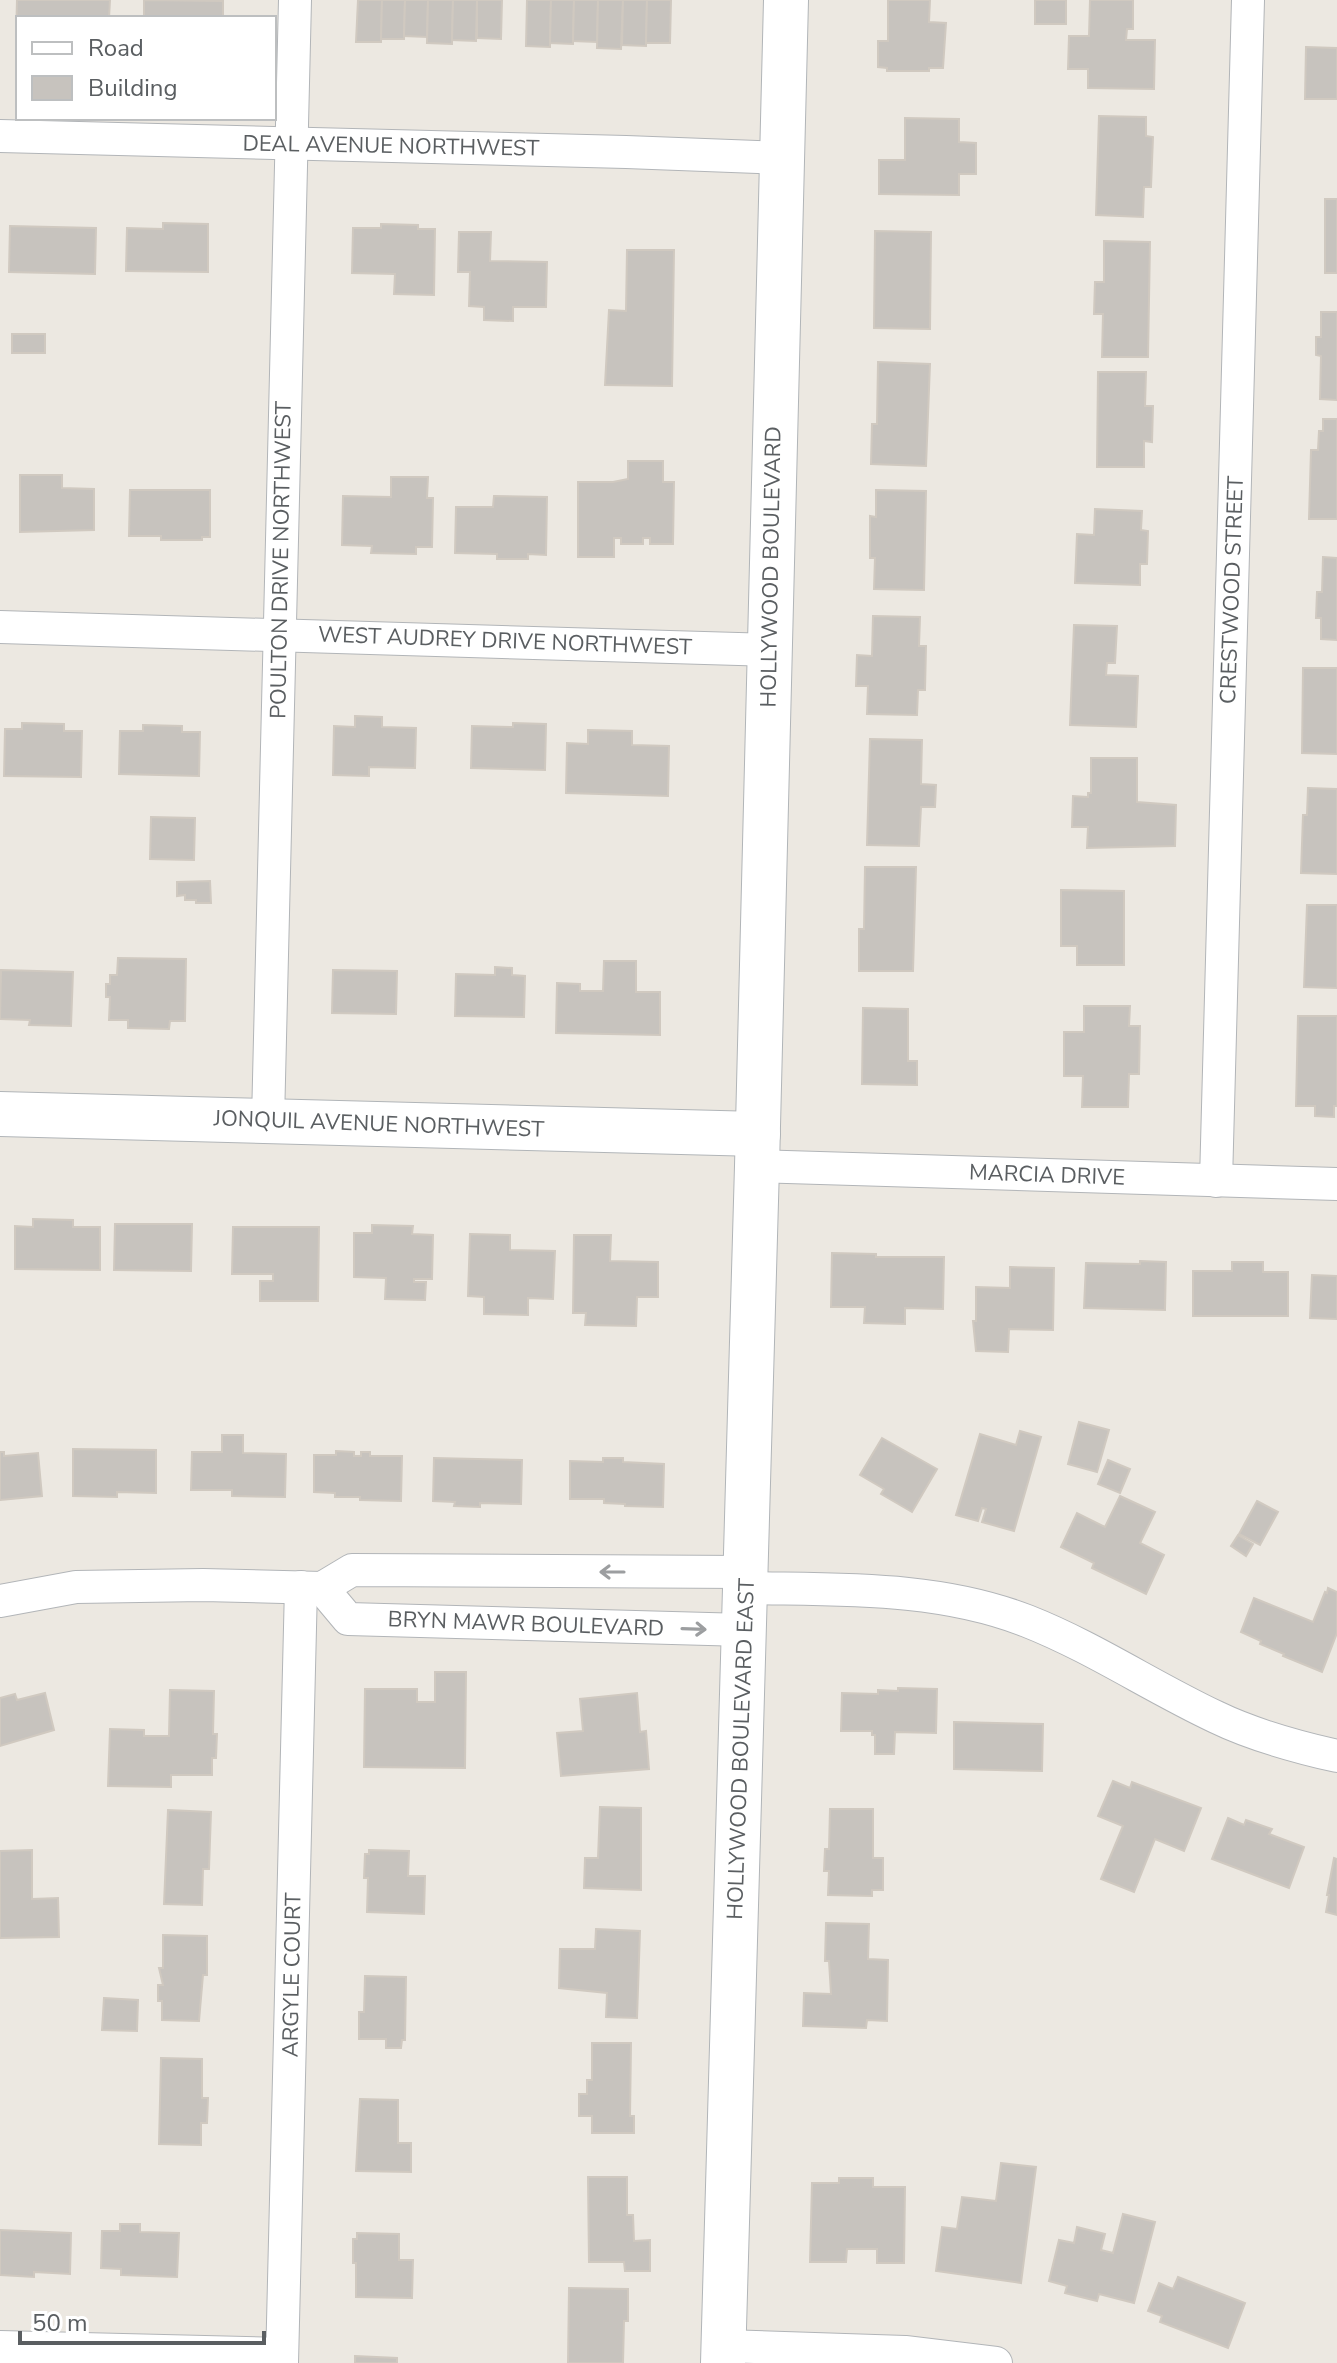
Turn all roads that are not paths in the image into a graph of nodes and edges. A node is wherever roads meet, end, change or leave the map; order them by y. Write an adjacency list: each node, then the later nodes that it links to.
1 (295, 0): 5 (street, POULTON DRIVE NORTHWEST)
2 (786, 0): 6 (street, HOLLYWOOD BOULEVARD)
3 (1248, 0): 13 (street, CRESTWOOD STREET)
4 (0, 136): 5 (street, DEAL AVENUE NORTHWEST)
5 (292, 144): 6 (street, DEAL AVENUE NORTHWEST); 8 (street, POULTON DRIVE NORTHWEST)
6 (782, 158): 9 (street, HOLLYWOOD BOULEVARD)
7 (0, 627): 8 (street, WEST AUDREY DRIVE NORTHWEST)
8 (280, 634): 9 (street, WEST AUDREY DRIVE NORTHWEST); 11 (street, POULTON DRIVE NORTHWEST)
9 (769, 650): 12 (street, HOLLYWOOD BOULEVARD)
10 (0, 1114): 11 (street, JONQUIL AVENUE NORTHWEST)
11 (268, 1121): 12 (street, JONQUIL AVENUE NORTHWEST)
12 (758, 1150): 13 (street, MARCIA DRIVE); 16 (street, HOLLYWOOD BOULEVARD EAST)
13 (1216, 1181): 14 (street, MARCIA DRIVE)
14 (1337, 1184)
15 (312, 1588): 16 (street, BRYN MAWR BOULEVARD, one-way to 15); 16 (street, BRYN MAWR BOULEVARD, one-way to 16); 17 (street, BRYN MAWR BOULEVARD); 21 (street, ARGYLE COURT)
16 (746, 1597): 18 (street, BRYN MAWR BOULEVARD); 20 (street, HOLLYWOOD BOULEVARD EAST)
17 (0, 1601)
18 (1337, 1756)
19 (0, 2347): 21 (street)
20 (723, 2354): 22 (street)
21 (282, 2359)
22 (996, 2363)

